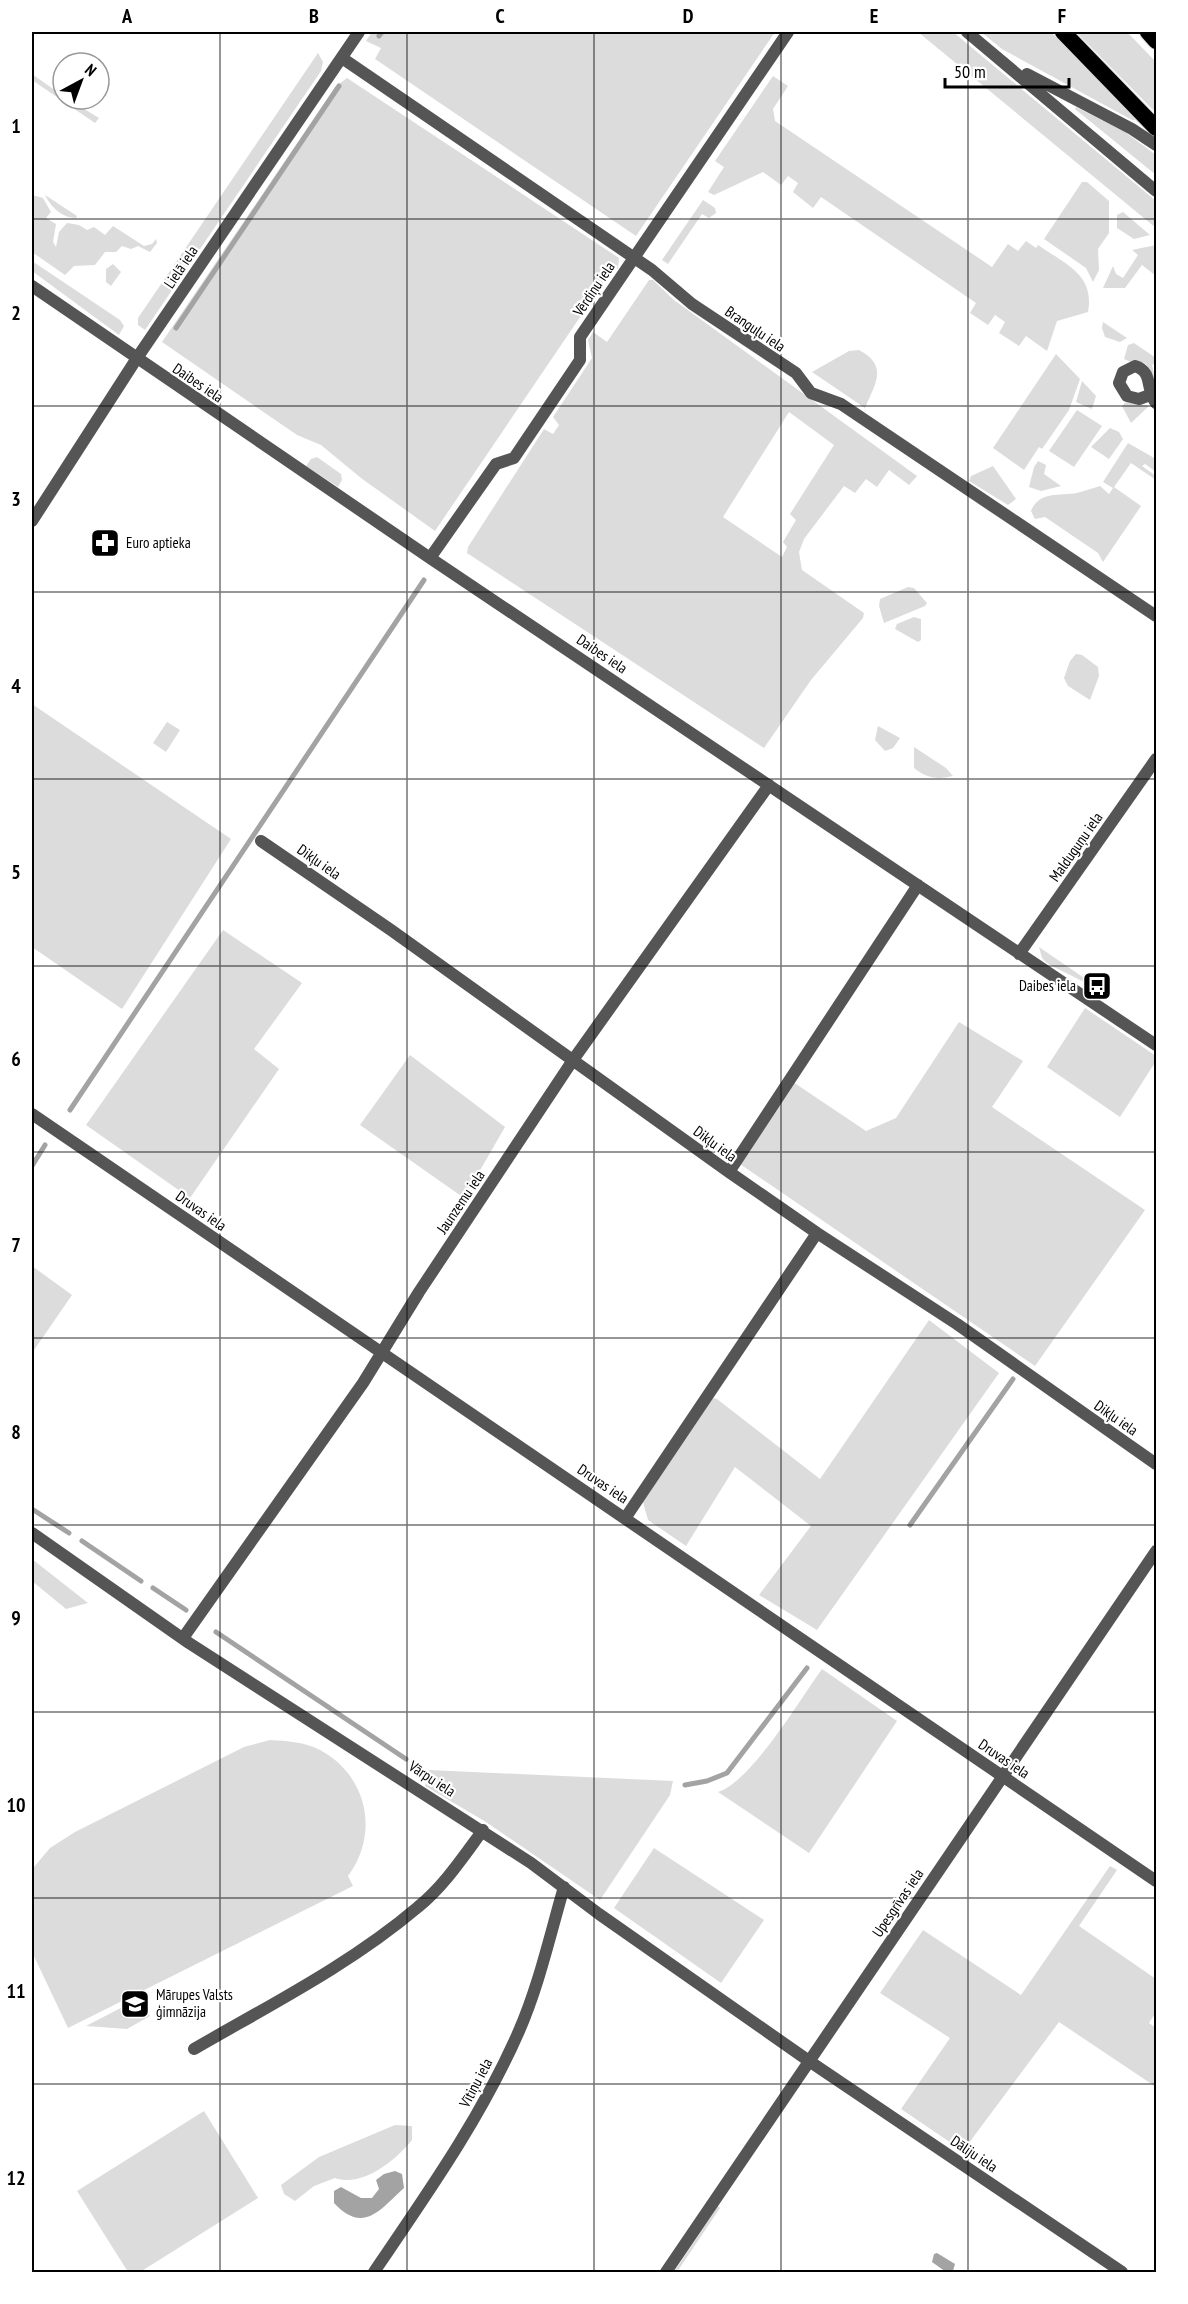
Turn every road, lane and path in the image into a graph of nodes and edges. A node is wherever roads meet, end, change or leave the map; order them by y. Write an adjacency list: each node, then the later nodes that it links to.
1 (360, 32): 7 (street, Lielā iela)
2 (788, 32): 12 (street, Vērdiņu iela)
3 (967, 32): 8 (street)
4 (1063, 32): 9 (highway)
5 (1148, 32): 6 (highway)
6 (1156, 41)
7 (342, 58): 12 (street, Branguļu iela); 14 (street, Lielā iela)
8 (1002, 61): 10 (street); 11 (street)
9 (1156, 128)
10 (1156, 145)
11 (1156, 191)
12 (634, 257): 16 (street, Vērdiņu iela); 17 (street, Branguļu iela)
13 (32, 285): 14 (street, Daibes iela)
14 (137, 358): 15 (street, Lielā iela); 16 (street, Daibes iela)
15 (32, 521)
16 (430, 558): 19 (street, Daibes iela)
17 (1156, 616)
18 (1156, 759): 22 (street, Malduguņu iela)
19 (769, 785): 21 (street, Daibes iela); 24 (street, Jaunzemu iela)
20 (261, 841): 24 (street, Dikļu iela)
21 (918, 885): 22 (street, Daibes iela); 26 (street)
22 (1019, 954): 23 (street, Daibes iela)
23 (1156, 1045)
24 (573, 1060): 26 (street, Dikļu iela); 28 (street, Jaunzemu iela)
25 (32, 1114): 28 (street, Druvas iela)
26 (729, 1172): 27 (street, Dikļu iela)
27 (817, 1233): 29 (street, Dikļu iela); 30 (street)
28 (381, 1354): 30 (street, Druvas iela); 33 (street, Jaunzemu iela)
29 (1156, 1464)
30 (626, 1517): 34 (street, Druvas iela)
31 (32, 1533): 33 (street, Vārpu iela)
32 (1156, 1551): 34 (street, Upesgrīvas iela)
33 (183, 1638): 35 (street, Vārpu iela)
34 (1003, 1776): 36 (street, Druvas iela); 39 (street, Upesgrīvas iela)
35 (483, 1830): 37 (street, Vārpu iela); 38 (street)
36 (1156, 1881)
37 (564, 1887): 39 (street, Vārpu iela); 40 (street, Vītiņu iela)
38 (194, 2049)
39 (809, 2061): 41 (street, Upesgrīvas iela); 42 (street, Dāliju iela)
40 (374, 2272)
41 (666, 2272)
42 (1122, 2272)

